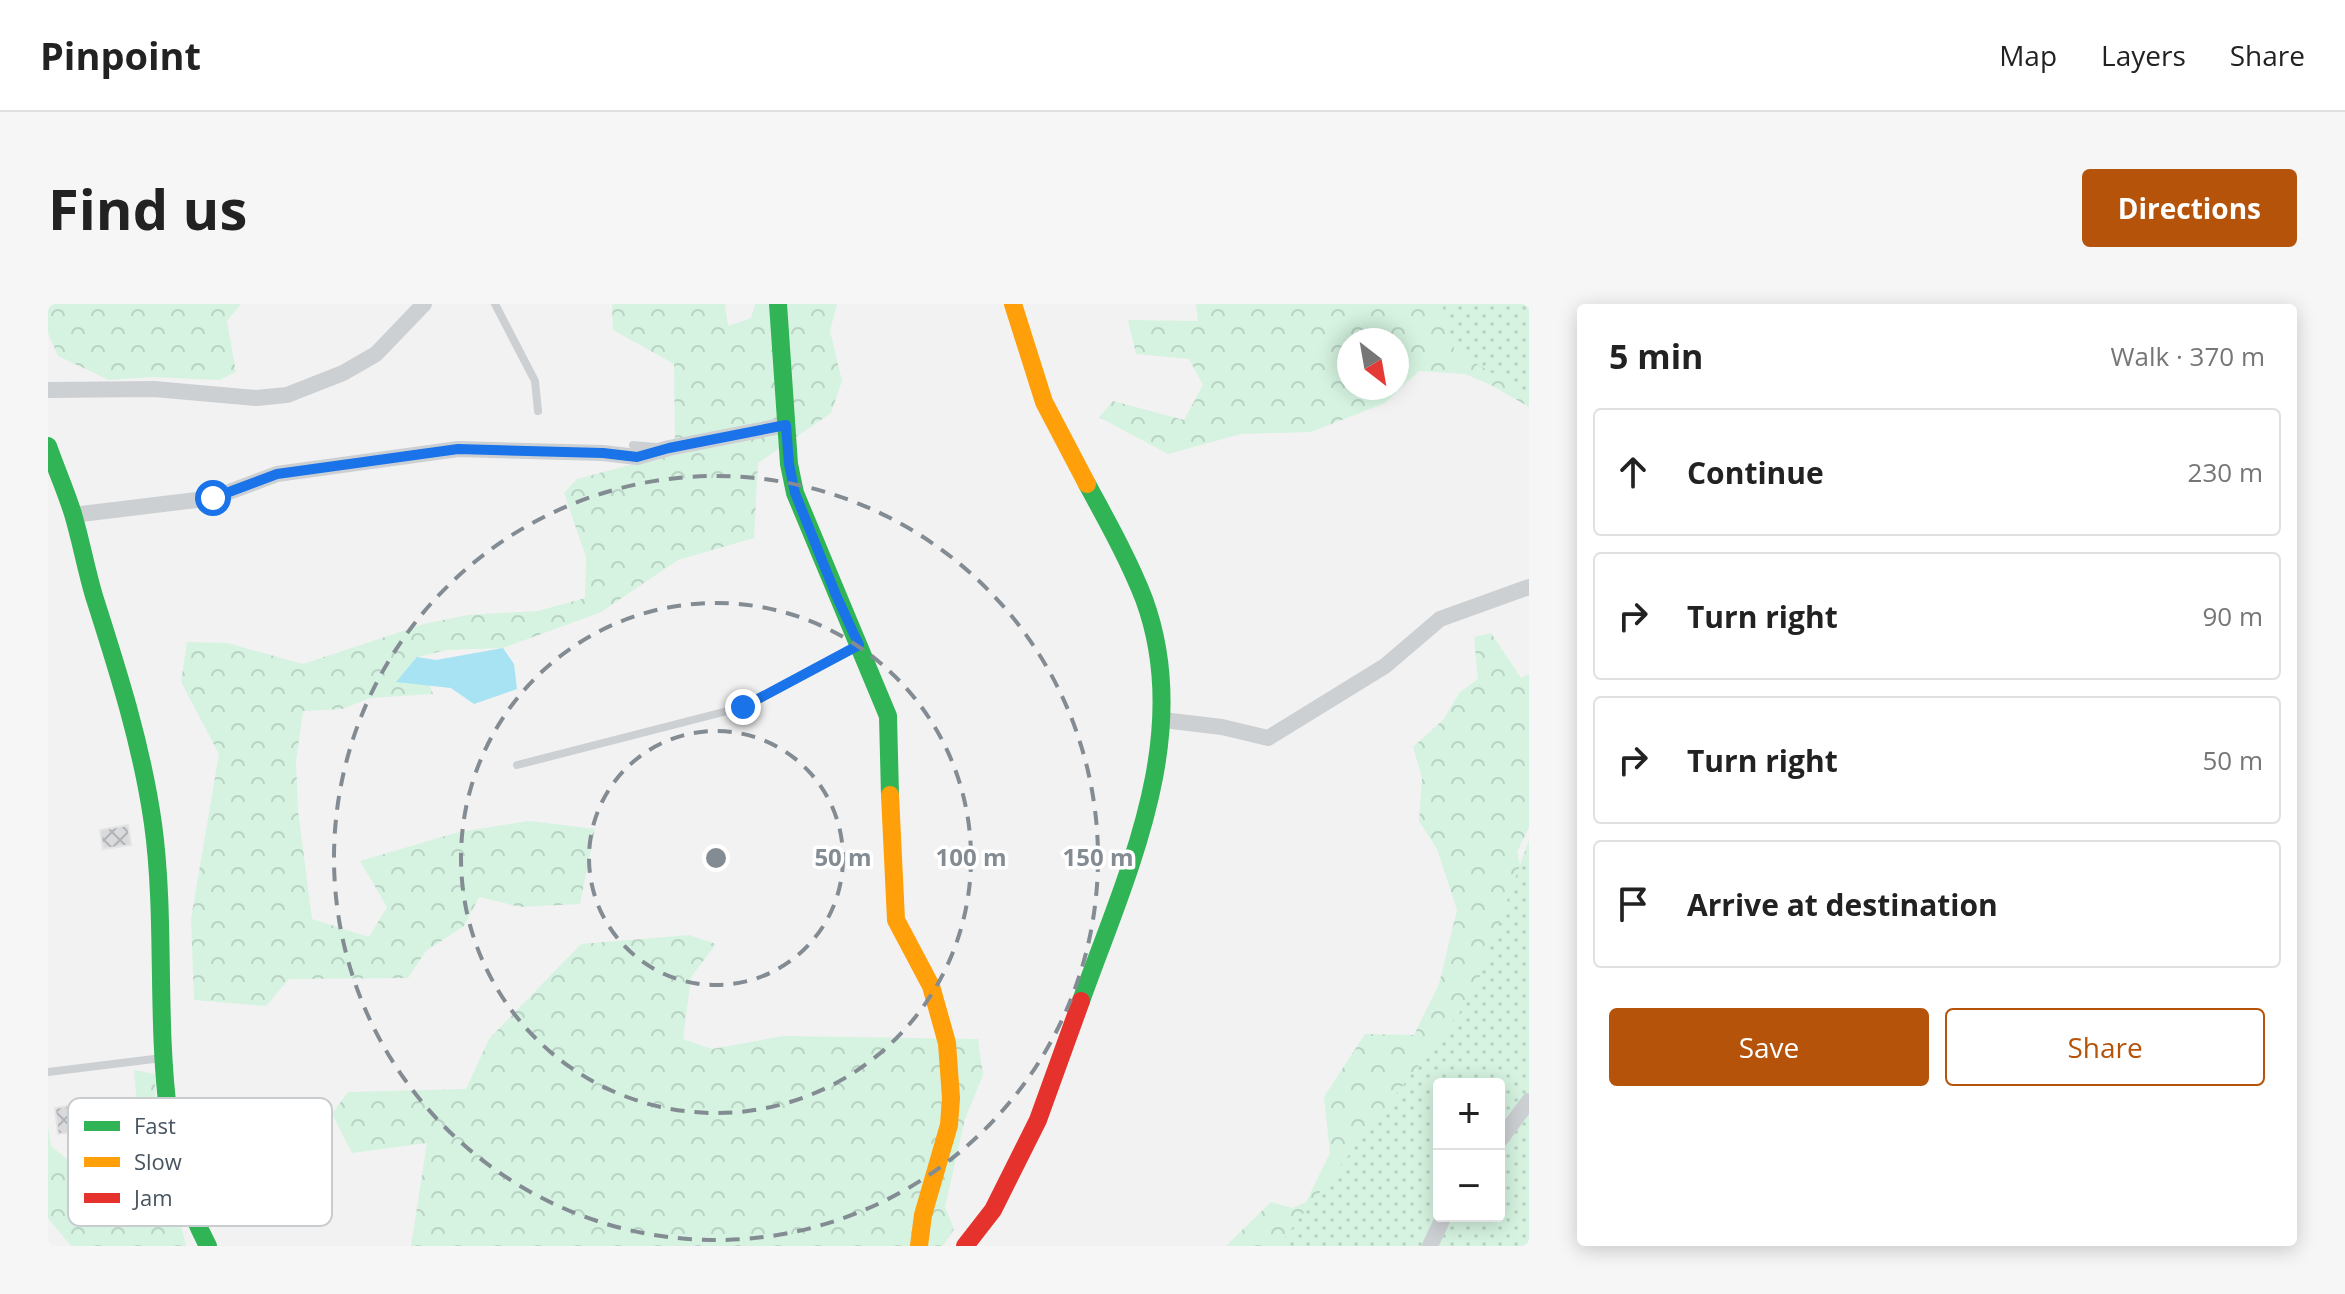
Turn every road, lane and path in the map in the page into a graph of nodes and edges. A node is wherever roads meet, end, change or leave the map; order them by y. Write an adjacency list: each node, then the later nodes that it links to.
1 (424, 304): 5 (street)
2 (495, 304): 6 (lane)
3 (778, 304): 7 (street)
4 (1013, 304): 14 (street)
5 (48, 390)
6 (538, 411)
7 (786, 425): 10 (street); 13 (street)
8 (633, 445): 10 (lane)
9 (48, 446): 11 (street)
10 (669, 448): 11 (street)
11 (73, 515): 16 (street)
12 (1529, 587): 14 (street)
13 (859, 645): 15 (lane); 24 (street)
14 (1163, 720): 25 (street)
15 (517, 765)
16 (165, 1058): 17 (lane); 18 (street)
17 (48, 1072)
18 (166, 1098)
19 (1529, 1101): 20 (street)
20 (1505, 1133)
21 (1441, 1222): 26 (street)
22 (197, 1226): 23 (street)
23 (208, 1246)
24 (919, 1246)
25 (965, 1246)
26 (1430, 1246)

